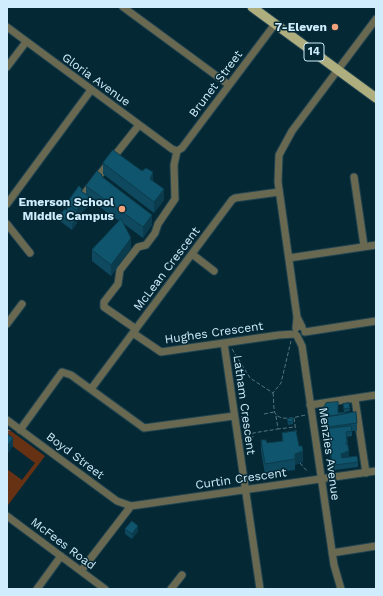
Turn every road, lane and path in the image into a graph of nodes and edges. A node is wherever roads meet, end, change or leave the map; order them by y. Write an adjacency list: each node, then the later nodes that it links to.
1 (123, 7): 9 (street)
2 (252, 7): 4 (main road, 14)
3 (376, 19): 8 (street, Menzies Avenue)
4 (275, 24): 8 (main road, 14); 9 (street, Brunet Street)
5 (7, 27): 6 (street, Gloria Avenue)
6 (26, 42): 7 (street); 10 (street, Gloria Avenue)
7 (7, 67)
8 (338, 70): 11 (main road, 14); 16 (street, Menzies Avenue)
9 (229, 85): 13 (street, Brunet Street)
10 (91, 90): 12 (street, Gloria Avenue); 17 (street)
11 (376, 98)
12 (139, 125): 13 (street, Gloria Avenue); 15 (street)
13 (174, 150): 28 (street, Hughes Crescent)
14 (354, 177): 20 (street)
15 (85, 192)
16 (279, 192): 22 (street, McLean Crescent); 23 (street, Menzies Avenue)
17 (7, 204)
18 (7, 224): 21 (street)
19 (376, 245): 20 (street)
20 (364, 246): 23 (street)
21 (30, 253)
22 (192, 254): 24 (street); 28 (street, McLean Crescent)
23 (289, 258): 29 (street, Menzies Avenue)
24 (214, 271)
25 (22, 304): 27 (street)
26 (376, 321): 29 (street, Hughes Crescent)
27 (7, 324)
28 (135, 331): 30 (street, Hughes Crescent); 32 (street, McLean Crescent)
29 (299, 332): 30 (street, Hughes Crescent); 33 (path); 36 (street, Menzies Avenue)
30 (224, 343): 41 (street, Latham Crescent)
31 (232, 349): 33 (path)
32 (91, 389): 41 (street); 46 (street)
33 (273, 393): 37 (path)
34 (376, 396): 35 (street)
35 (355, 398): 36 (street); 54 (street)
36 (310, 405): 55 (street, Menzies Avenue)
37 (275, 413): 38 (path); 42 (path); 45 (path)
38 (264, 414)
39 (309, 415): 42 (path)
40 (248, 416): 41 (path)
41 (237, 417): 56 (street, Latham Crescent)
42 (294, 417): 44 (path)
43 (7, 420): 46 (street, Boyd Street)
44 (295, 427): 45 (path); 48 (path)
45 (278, 429): 50 (path)
46 (20, 430): 57 (street, Boyd Street)
47 (7, 432): 49 (path)
48 (296, 433)
49 (7, 434)
50 (244, 439)
51 (300, 463): 52 (path)
52 (307, 471)
53 (376, 471): 54 (street, Curtin Crescent)
54 (366, 473): 55 (street, Curtin Crescent)
55 (321, 479): 56 (street, Curtin Crescent); 62 (street, Menzies Avenue)
56 (245, 490): 58 (street, Curtin Crescent); 70 (street, Latham Crescent)
57 (123, 504): 58 (street, Boyd Street); 60 (street)
58 (131, 506): 60 (street)
59 (7, 516): 63 (street, McFees Road)
60 (118, 523): 65 (street)
61 (376, 546): 62 (street)
62 (332, 552): 64 (street, Menzies Avenue)
63 (61, 556): 65 (street, McFees Road); 67 (street)
64 (334, 565): 71 (street, Menzies Avenue); 72 (street, Menzies Avenue)
65 (82, 571): 68 (street, McFees Road)
66 (182, 575): 69 (street)
67 (37, 589)
68 (105, 589)
69 (171, 589)
70 (260, 589)
71 (336, 589)
72 (341, 589)

